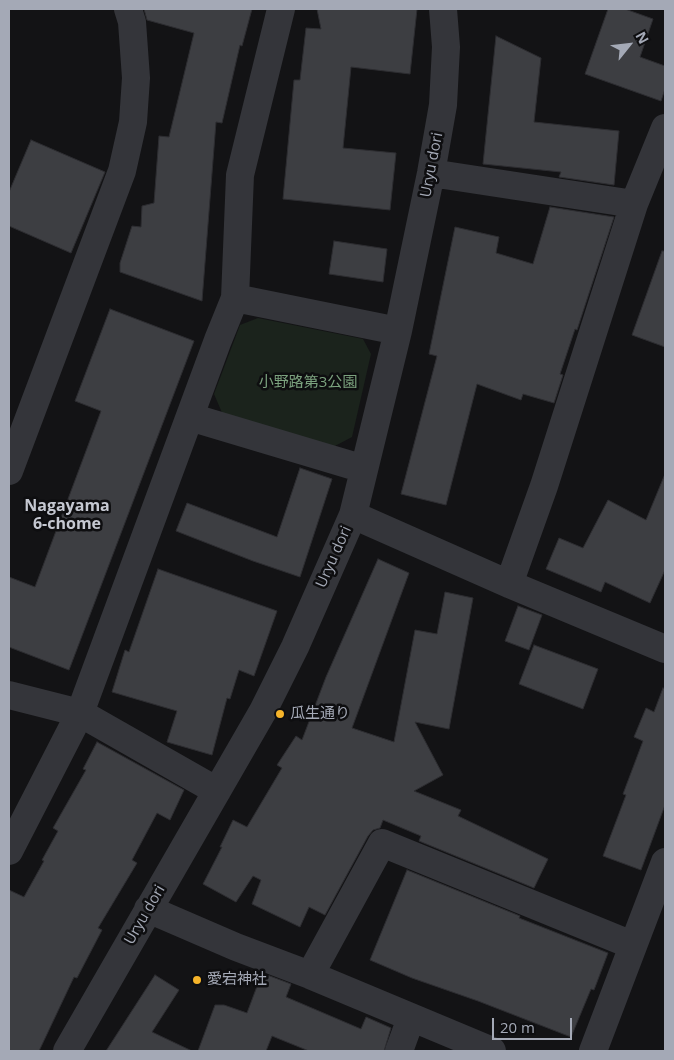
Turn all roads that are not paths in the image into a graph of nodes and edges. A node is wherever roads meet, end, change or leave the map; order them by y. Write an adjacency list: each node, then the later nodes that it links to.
1 (128, 9): 11 (street)
2 (281, 9): 7 (street)
3 (443, 9): 5 (street, Uryu dori)
4 (665, 128): 6 (street)
5 (431, 173): 6 (street); 8 (street, Uryu dori)
6 (634, 204): 13 (street)
7 (235, 298): 8 (street); 9 (street)
8 (398, 332): 10 (street, Uryu dori)
9 (190, 417): 10 (street); 16 (street)
10 (364, 469): 12 (street, Uryu dori)
11 (9, 471)
12 (353, 515): 13 (street); 17 (street, Uryu dori)
13 (509, 584): 14 (street)
14 (665, 649)
15 (9, 695): 16 (street)
16 (80, 713): 17 (street); 18 (street)
17 (217, 791): 20 (street, Uryu dori)
18 (9, 851)
19 (665, 862): 21 (street)
20 (148, 909): 22 (street); 24 (street, Uryu dori)
21 (632, 945): 22 (street); 27 (street)
22 (310, 975): 23 (street)
23 (411, 1018): 25 (street); 26 (street)
24 (67, 1051)
25 (399, 1051)
26 (492, 1051)
27 (593, 1051)

